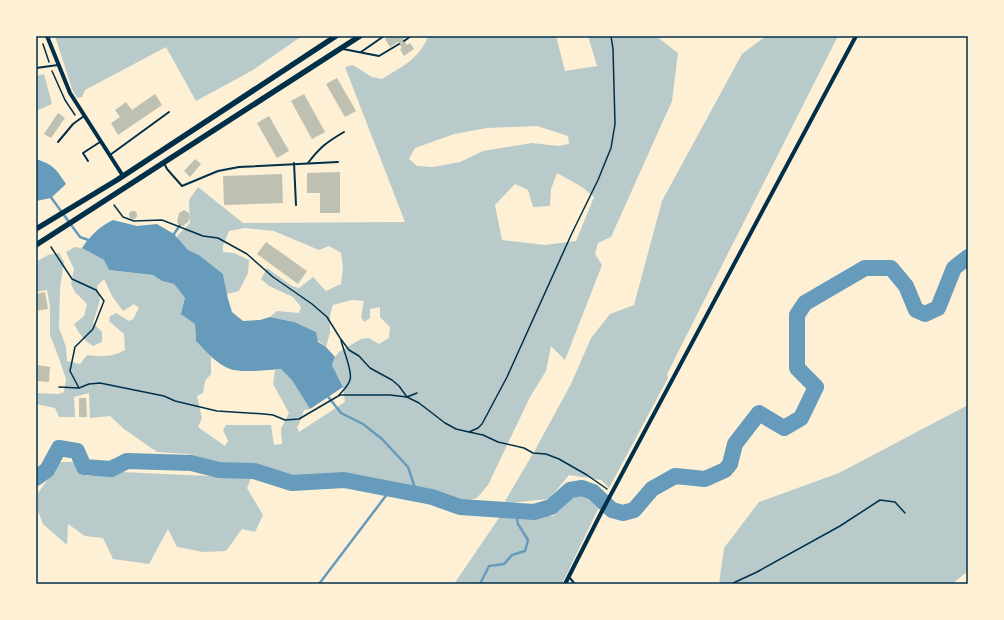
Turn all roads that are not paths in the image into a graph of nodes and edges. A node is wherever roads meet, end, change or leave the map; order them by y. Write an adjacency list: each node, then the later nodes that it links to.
1 (47, 36): 11 (street)
2 (336, 36): 24 (main road)
3 (360, 36): 9 (main road)
4 (384, 36): 10 (lane)
5 (411, 36): 7 (lane)
6 (856, 36): 28 (street)
7 (404, 40)
8 (400, 44): 10 (lane)
9 (339, 49): 10 (lane); 22 (main road)
10 (361, 52)
11 (58, 65): 12 (lane); 14 (street)
12 (36, 68)
13 (169, 112): 18 (lane)
14 (84, 116): 16 (lane); 17 (street)
15 (344, 132): 21 (lane)
16 (58, 142)
17 (100, 142): 18 (street); 19 (lane)
18 (110, 155): 24 (street)
19 (88, 161)
20 (338, 162): 21 (lane)
21 (308, 163): 23 (lane)
22 (164, 164): 23 (lane); 27 (main road)
23 (294, 164): 25 (lane)
24 (122, 176): 26 (main road)
25 (296, 205)
26 (36, 229)
27 (36, 246)
28 (568, 576): 29 (street); 30 (lane)
29 (565, 584)
30 (575, 584)

